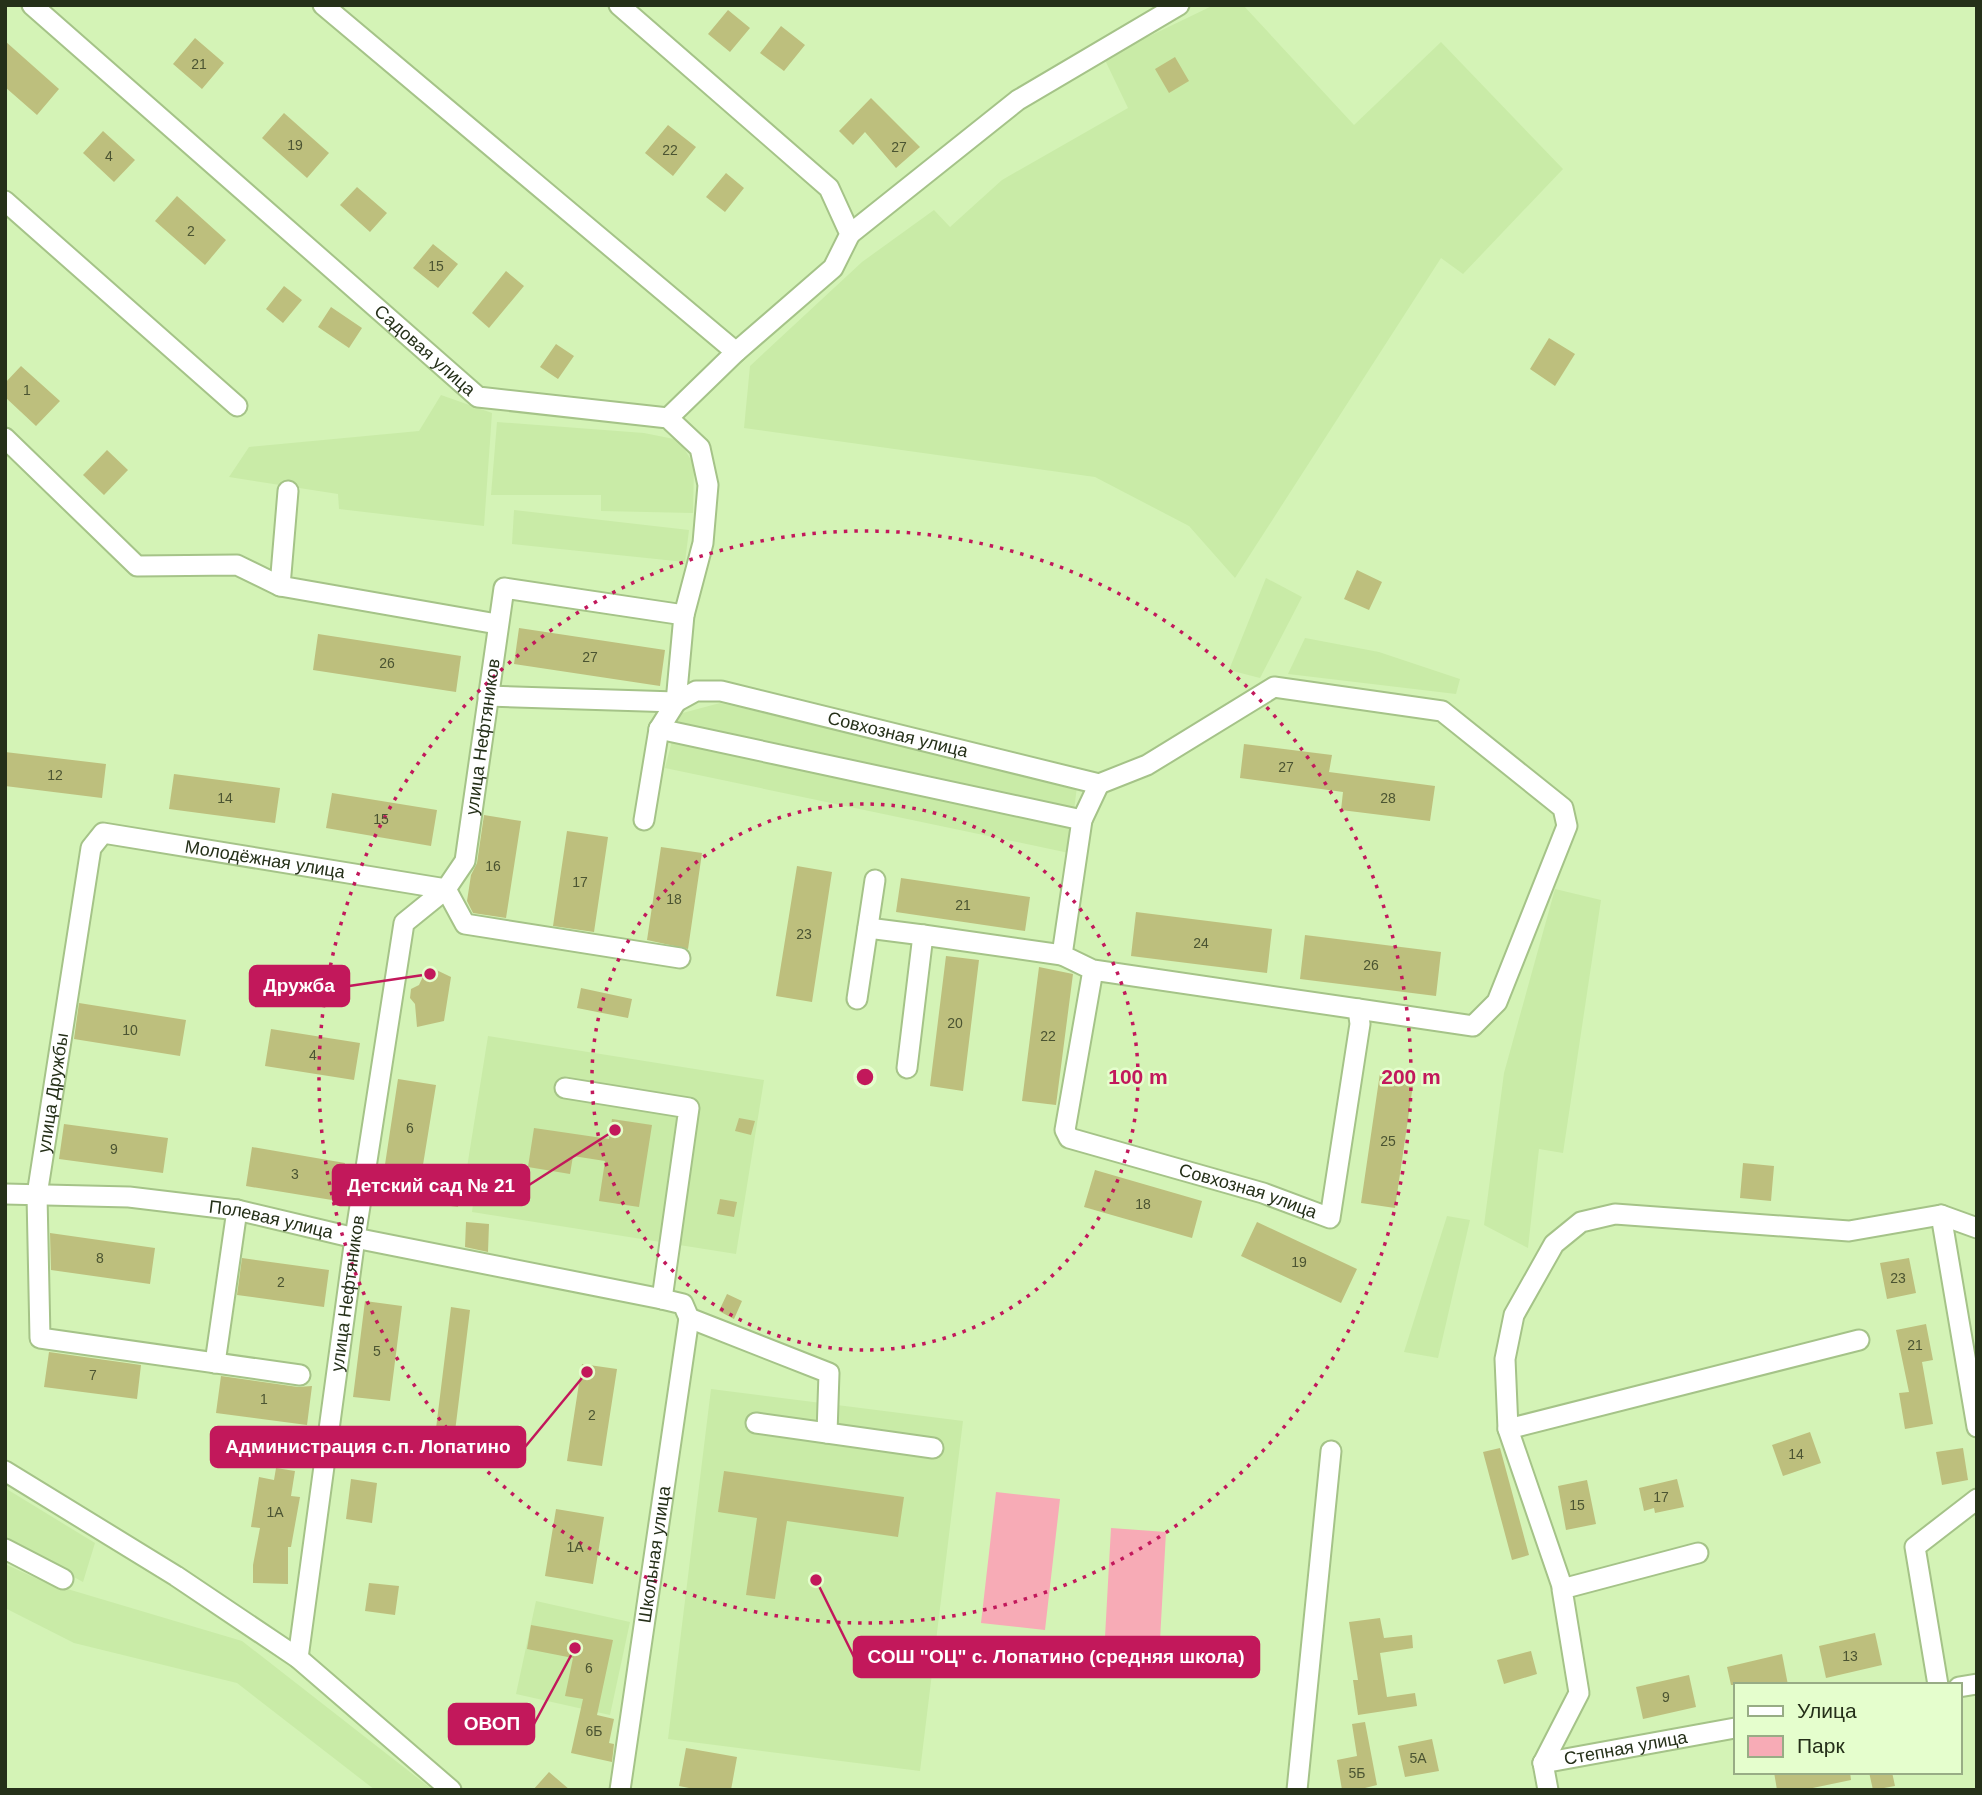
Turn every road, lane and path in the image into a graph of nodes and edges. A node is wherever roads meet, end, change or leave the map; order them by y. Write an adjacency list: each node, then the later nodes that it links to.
1 (32, 5): 9 (street, Садовая улица)
2 (323, 5): 7 (street)
3 (619, 5): 6 (street)
4 (1179, 5): 6 (street)
5 (5, 201): 8 (street)
6 (850, 234): 7 (street)
7 (736, 352): 9 (street)
8 (237, 406)
9 (668, 418): 13 (street)
10 (5, 438): 12 (street)
11 (288, 491): 12 (street)
12 (281, 586): 14 (street)
13 (684, 615): 14 (street, улица Нефтяников); 16 (street)
14 (497, 624): 15 (street, улица Нефтяников)
15 (488, 696): 16 (street, Совхозная улица); 23 (street, улица Нефтяников)
16 (676, 702): 17 (street); 18 (street, Совхозная улица)
17 (659, 729): 19 (street); 20 (street)
18 (1099, 784): 20 (street); 30 (street)
19 (644, 820)
20 (1082, 820): 26 (street)
21 (91, 848): 23 (street, Молодёжная улица); 34 (street, улица Дружбы)
22 (875, 880): 24 (street)
23 (446, 889): 27 (street); 38 (street, улица Нефтяников)
24 (868, 928): 25 (street); 29 (street)
25 (923, 935): 26 (street); 31 (street)
26 (1062, 955): 28 (street)
27 (680, 958)
28 (1093, 970): 30 (street); 30 (street, Совхозная улица)
29 (857, 999)
30 (1358, 1009)
31 (907, 1068)
32 (565, 1088): 39 (street)
33 (5, 1194): 34 (street, Полевая улица)
34 (37, 1195): 35 (street, Полевая улица); 42 (street, улица Дружбы)
35 (237, 1210): 38 (street, Полевая улица); 42 (street)
36 (1941, 1215): 37 (street); 45 (street); 46 (street)
37 (1977, 1228)
38 (355, 1238): 39 (street, Полевая улица); 56 (street, улица Нефтяников)
39 (662, 1299): 40 (street, Полевая улица)
40 (689, 1318): 47 (street); 61 (street, Школьная улица)
41 (1859, 1340): 46 (street)
42 (215, 1363): 43 (street)
43 (300, 1375)
44 (756, 1423): 47 (street)
45 (1977, 1427)
46 (1508, 1429): 55 (street)
47 (827, 1433): 48 (street)
48 (933, 1448)
49 (1331, 1451): 62 (street)
50 (5, 1471): 56 (street)
51 (1977, 1499): 57 (street)
52 (5, 1549): 54 (street)
53 (1698, 1553): 55 (street)
54 (63, 1579)
55 (1563, 1589): 59 (street)
56 (298, 1658): 60 (street)
57 (1938, 1683)
58 (1734, 1728): 59 (street, Степная улица)
59 (1543, 1763): 63 (street, Степная улица)
60 (451, 1790)
61 (620, 1790)
62 (1297, 1790)
63 (1548, 1790)

